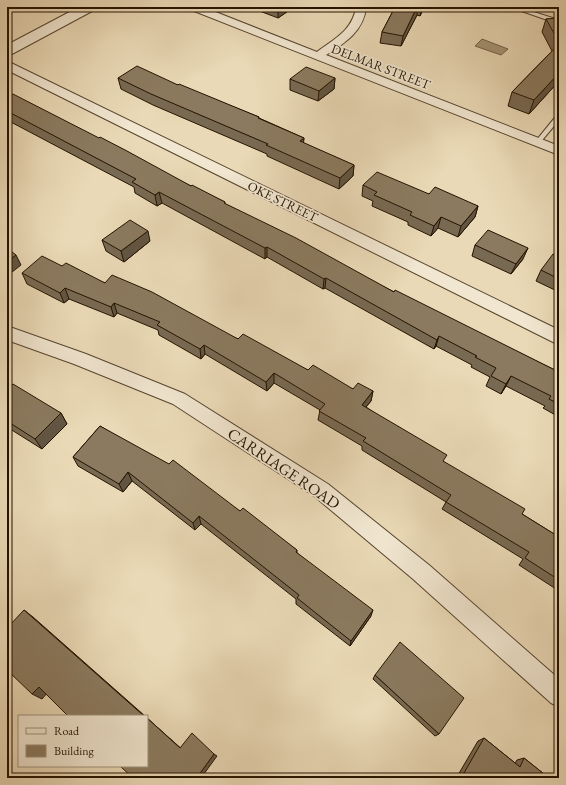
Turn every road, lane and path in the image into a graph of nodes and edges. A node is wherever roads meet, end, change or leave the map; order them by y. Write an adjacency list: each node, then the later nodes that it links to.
1 (89, 7): 6 (street)
2 (193, 7): 7 (street, DELMAR STREET)
3 (361, 7): 7 (street)
4 (513, 7): 5 (lane)
5 (559, 22)
6 (7, 51)
7 (318, 56): 10 (street, DELMAR STREET)
8 (7, 65): 13 (street, OKE STREET)
9 (559, 116): 10 (lane)
10 (537, 143): 11 (street, DELMAR STREET)
11 (559, 151)
12 (7, 333): 14 (street, CARRIAGE ROAD)
13 (559, 338)
14 (559, 695)

